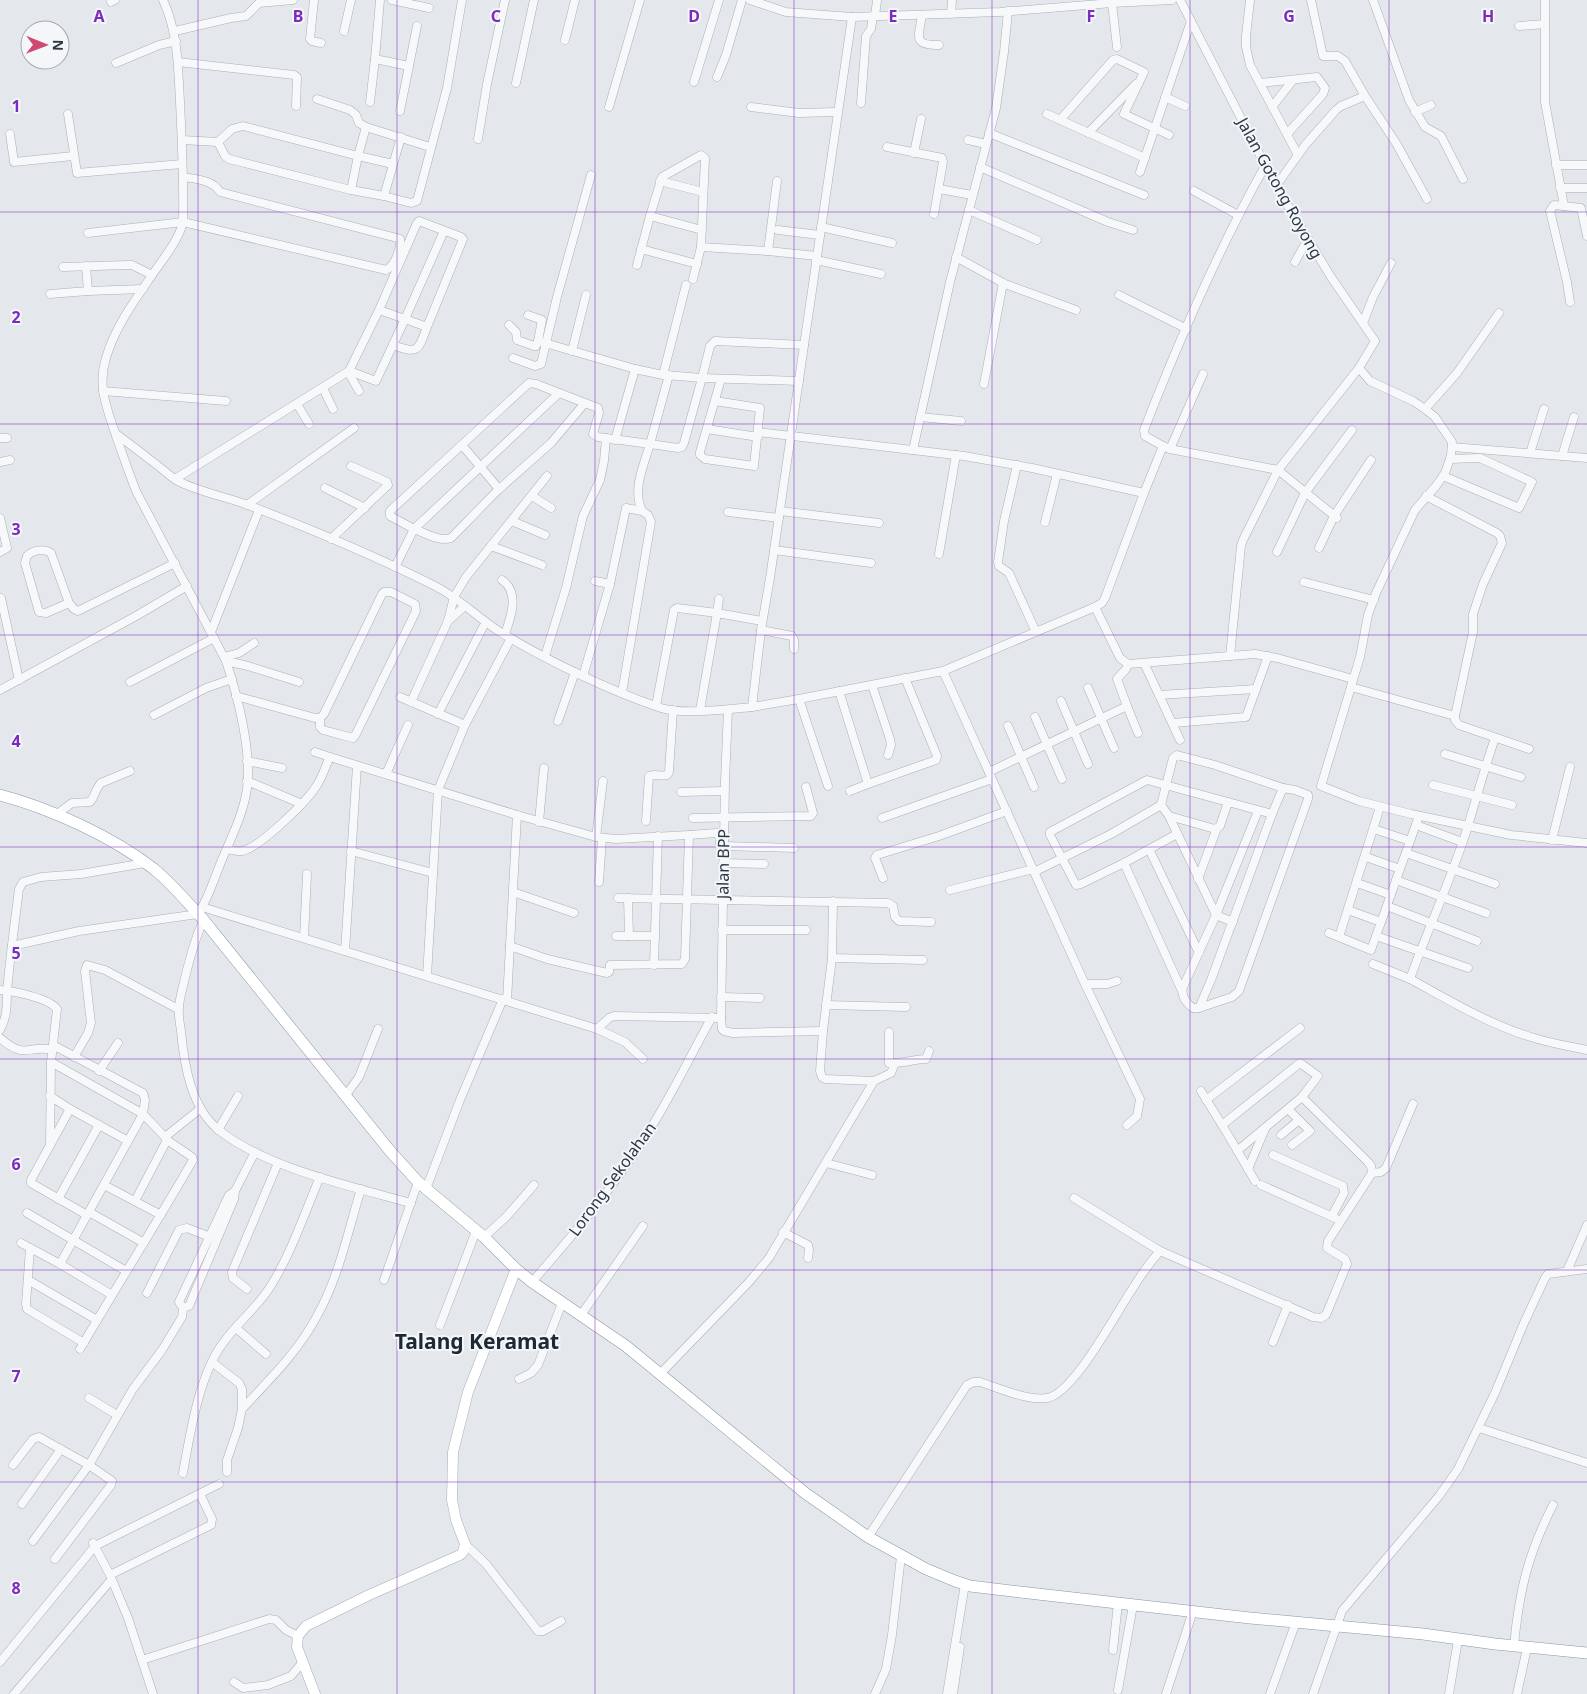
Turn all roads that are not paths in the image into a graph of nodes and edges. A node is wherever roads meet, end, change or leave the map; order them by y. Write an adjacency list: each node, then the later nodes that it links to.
1 (163, 0): 36 (street)
2 (293, 0): 36 (street)
3 (314, 0): 40 (street)
4 (351, 0): 37 (street)
5 (380, 0): 43 (street)
6 (392, 0): 26 (street)
7 (462, 0): 86 (street)
8 (505, 0): 81 (street)
9 (534, 0): 51 (street)
10 (576, 0): 38 (street)
11 (640, 0): 62 (street)
12 (719, 0): 50 (street)
13 (742, 0): 47 (street)
14 (750, 0): 31 (street)
15 (877, 0): 30 (street)
16 (952, 0): 28 (street)
17 (1172, 0): 23 (street)
18 (1180, 0): 32 (street, Jalan Gotong Royong)
19 (1250, 0): 52 (street)
20 (1311, 0): 53 (street)
21 (1373, 0): 67 (street)
22 (1545, 0): 33 (street)
23 (1142, 1): 25 (street)
24 (1077, 3): 25 (street); 27 (street)
25 (1112, 3): 42 (street)
26 (429, 8)
27 (1008, 11): 28 (street); 75 (street)
28 (951, 14): 29 (street)
29 (922, 15): 30 (street); 41 (street)
30 (874, 16): 31 (street); 57 (street)
31 (852, 17): 66 (street)
32 (1191, 21): 54 (street); 97 (street, Jalan Gotong Royong)
33 (1545, 24): 35 (street); 95 (street)
34 (417, 26): 46 (street)
35 (1519, 26)
36 (175, 31): 39 (street)
37 (344, 32)
38 (565, 40)
39 (176, 41): 44 (street); 45 (street)
40 (322, 43)
41 (939, 45)
42 (1118, 46)
43 (375, 59): 46 (street); 56 (street)
44 (178, 62): 59 (street); 82 (street)
45 (116, 63)
46 (410, 66): 65 (street)
47 (717, 77)
48 (1140, 80): 64 (street); 70 (street); 72 (street)
49 (1293, 80): 52 (street); 61 (street); 78 (street)
50 (694, 82)
51 (516, 83)
52 (1260, 83): 61 (street)
53 (1365, 96): 89 (street); 115 (street)
54 (1165, 97): 60 (street); 74 (street)
55 (317, 99): 73 (street)
56 (370, 102)
57 (862, 103)
58 (1431, 105): 67 (street)
59 (296, 106)
60 (1185, 106)
61 (1272, 106): 78 (street)
62 (609, 107)
63 (751, 107): 66 (street)
64 (1112, 108): 70 (street); 76 (street)
65 (400, 111)
66 (837, 112): 126 (street)
67 (1415, 112): 102 (street)
68 (68, 114): 90 (street)
69 (1047, 114): 72 (street)
70 (1124, 114): 74 (street)
71 (921, 119): 88 (street)
72 (1060, 120): 76 (street)
73 (366, 127): 80 (street); 91 (street)
74 (1155, 129): 79 (street); 92 (street)
75 (989, 133): 85 (street); 113 (street)
76 (1088, 133): 92 (street)
77 (10, 134): 90 (street)
78 (1287, 134): 89 (street)
79 (1169, 135)
80 (401, 138): 86 (street); 94 (street)
81 (478, 139)
82 (182, 140): 84 (street); 93 (street)
83 (968, 140): 85 (street)
84 (218, 142): 91 (street); 109 (street)
85 (986, 144): 98 (street)
86 (430, 147): 114 (street)
87 (887, 147): 88 (street)
88 (914, 152): 108 (street)
89 (1298, 155): 105 (street)
90 (74, 156): 93 (street)
91 (358, 156): 94 (street); 109 (street)
92 (1145, 158): 99 (street)
93 (182, 164): 101 (street)
94 (393, 164): 114 (street)
95 (1556, 165): 96 (street); 106 (street)
96 (1587, 165)
97 (1265, 166): 105 (street, Jalan Gotong Royong); 119 (street)
98 (980, 167): 112 (street); 124 (street)
99 (1140, 172)
100 (591, 175): 164 (street)
101 (183, 178): 121 (street); 121 (street)
102 (1464, 179)
103 (660, 181): 111 (street); 111 (street); 120 (street)
104 (777, 181): 134 (street)
105 (1276, 186): 129 (street, Jalan Gotong Royong)
106 (1560, 188): 107 (street); 116 (street)
107 (1587, 188)
108 (939, 189): 112 (street); 118 (street)
109 (352, 190): 114 (street)
110 (1194, 191): 119 (street)
111 (703, 192): 122 (street)
112 (972, 195): 117 (street)
113 (1144, 195)
114 (384, 196)
115 (1427, 199)
116 (1564, 206): 128 (street); 153 (street)
117 (969, 210): 130 (street); 135 (street)
118 (934, 214)
119 (1238, 215): 162 (street)
120 (650, 216): 122 (street); 133 (street)
121 (183, 222): 127 (street); 144 (street)
122 (702, 230): 132 (street)
123 (778, 230): 126 (street)
124 (1133, 230)
125 (444, 231): 154 (street); 158 (street); 161 (street)
126 (820, 231): 131 (street); 136 (street)
127 (88, 233)
128 (1587, 236)
129 (1308, 239): 137 (street); 159 (street, Jalan Gotong Royong)
130 (1037, 240)
131 (892, 243)
132 (701, 247): 134 (street); 140 (street)
133 (641, 249): 139 (street); 140 (street)
134 (768, 251): 136 (street)
135 (956, 257): 146 (street); 189 (street)
136 (816, 258): 143 (street); 166 (street)
137 (1295, 262)
138 (1390, 263): 159 (street)
139 (637, 264)
140 (697, 264): 145 (street)
141 (86, 266): 142 (street); 144 (street); 149 (street)
142 (63, 267)
143 (881, 274)
144 (152, 275): 148 (street)
145 (693, 279)
146 (1003, 283): 155 (street); 177 (street)
147 (686, 285): 173 (street)
148 (143, 289): 149 (street); 180 (street)
149 (88, 291): 150 (street)
150 (50, 294)
151 (586, 295): 167 (street)
152 (1119, 295): 162 (street)
153 (1570, 302)
154 (379, 310): 158 (street); 171 (street)
155 (1076, 310)
156 (1499, 313): 187 (street)
157 (528, 315): 163 (street)
158 (405, 319): 161 (street); 165 (street)
159 (1363, 323): 170 (street, Jalan Gotong Royong)
160 (509, 326): 163 (street)
161 (427, 327): 165 (street)
162 (1186, 329): 204 (street)
163 (538, 340): 164 (street)
164 (546, 344): 167 (street); 168 (street)
165 (393, 345): 171 (street)
166 (804, 345): 174 (street); 176 (street)
167 (572, 351): 169 (street)
168 (513, 358)
169 (635, 368): 173 (street); 200 (street)
170 (1359, 368): 187 (street); 217 (street)
171 (348, 372): 178 (street); 179 (street)
172 (1203, 374): 204 (street)
173 (666, 375): 174 (street); 202 (street)
174 (702, 378): 175 (street); 202 (street)
175 (721, 379): 176 (street); 183 (street)
176 (798, 381): 198 (street)
177 (984, 384)
178 (323, 388): 184 (street); 186 (street)
179 (359, 390)
180 (103, 391): 182 (street); 196 (street)
181 (558, 394): 185 (street); 201 (street); 216 (street)
182 (226, 401)
183 (715, 401): 194 (street); 197 (street)
184 (297, 404): 192 (street); 221 (street)
185 (584, 404): 199 (street); 223 (street)
186 (333, 409)
187 (1425, 409): 203 (street)
188 (1544, 409): 206 (street)
189 (920, 417): 191 (street); 205 (street)
190 (1574, 417): 208 (street)
191 (961, 421)
192 (309, 424)
193 (354, 428): 228 (street)
194 (707, 429): 197 (street); 197 (street)
195 (1352, 430): 224 (street)
196 (116, 434): 221 (street); 249 (street)
197 (758, 434): 198 (street)
198 (791, 436): 205 (street); 234 (street)
199 (606, 438): 200 (street); 275 (street)
200 (616, 440): 202 (street)
201 (462, 444): 216 (street); 240 (street)
202 (650, 444): 232 (street)
203 (1452, 447): 206 (street); 210 (street)
204 (1167, 448): 217 (street); 225 (street)
205 (913, 450): 207 (street)
206 (1530, 453): 208 (street)
207 (956, 455): 214 (street); 248 (street)
208 (1562, 456): 209 (street)
209 (1587, 458)
210 (1450, 459): 220 (street); 220 (street)
211 (10, 460): 213 (street)
212 (1371, 460): 235 (street)
213 (0, 462)
214 (1017, 465): 218 (street); 270 (street)
215 (351, 466): 229 (street)
216 (481, 467): 223 (street); 240 (street)
217 (1278, 470): 224 (street); 276 (street)
218 (1057, 474): 225 (street); 238 (street)
219 (547, 476): 226 (street)
220 (1443, 476): 227 (street)
221 (174, 479): 228 (street)
222 (325, 488): 229 (street)
223 (499, 489): 240 (street)
224 (1305, 492): 235 (street); 247 (street)
225 (1144, 493): 264 (street)
226 (532, 496): 230 (street); 237 (street)
227 (1426, 496): 261 (street); 311 (street)
228 (247, 505): 231 (street)
229 (365, 508): 242 (street)
230 (551, 508)
231 (259, 510): 242 (street); 271 (street)
232 (642, 511): 256 (street); 296 (street)
233 (728, 512): 234 (street)
234 (779, 515): 239 (street); 245 (street)
235 (1336, 517): 244 (street)
236 (0, 518): 246 (street)
237 (512, 521): 241 (street); 243 (street)
238 (1046, 522)
239 (879, 523)
240 (414, 529): 252 (street)
241 (545, 535)
242 (331, 540): 252 (street)
243 (491, 546): 251 (street); 258 (street)
244 (1319, 548)
245 (774, 550): 250 (street); 267 (street)
246 (0, 552)
247 (1277, 552)
248 (938, 554)
249 (175, 563): 257 (street); 262 (street)
250 (871, 563)
251 (542, 564)
252 (395, 567): 258 (street)
253 (502, 580): 272 (street)
254 (595, 581): 256 (street)
255 (1304, 582): 261 (street)
256 (610, 584): 283 (street)
257 (187, 586): 271 (street); 287 (street)
258 (454, 597): 263 (street); 266 (street)
259 (1, 598): 287 (street)
260 (719, 599): 265 (street)
261 (1374, 600): 286 (street)
262 (70, 603): 262 (street)
263 (465, 606): 266 (street); 272 (street)
264 (1095, 607): 270 (street); 280 (street)
265 (717, 613): 267 (street); 303 (street); 307 (street)
266 (448, 621): 302 (street)
267 (762, 621): 269 (street)
268 (483, 627): 309 (street)
269 (761, 630): 274 (street); 305 (street)
270 (1036, 632): 281 (street)
271 (212, 635): 278 (street); 288 (street)
272 (508, 636): 275 (street); 318 (street)
273 (254, 643): 278 (street)
274 (794, 649)
275 (545, 656): 282 (street)
276 (1230, 656): 277 (street); 279 (street)
277 (1268, 656): 286 (street); 293 (street)
278 (225, 659): 285 (street); 289 (street)
279 (1144, 663): 280 (street); 297 (street)
280 (1128, 664): 304 (street)
281 (943, 671): 284 (street); 341 (street)
282 (575, 672): 283 (street); 315 (street)
283 (583, 676): 296 (street)
284 (905, 678): 290 (street); 346 (street)
285 (232, 679): 298 (street); 310 (street)
286 (1354, 679): 291 (street)
287 (19, 680): 294 (street)
288 (130, 682)
289 (299, 682)
290 (872, 685): 295 (street); 329 (street)
291 (1351, 687): 311 (street); 363 (street)
292 (1088, 688): 314 (street)
293 (1256, 689): 297 (street); 316 (street)
294 (0, 690)
295 (839, 692): 300 (street); 346 (street)
296 (622, 693): 303 (street)
297 (1159, 695): 316 (street)
298 (236, 696): 313 (street); 332 (street)
299 (400, 697): 302 (street)
300 (799, 699): 305 (street); 348 (street)
301 (1061, 701): 320 (street)
302 (411, 702): 309 (street)
303 (656, 706): 306 (street)
304 (1127, 706): 314 (street); 321 (street)
305 (752, 707): 308 (street)
306 (673, 710): 307 (street); 374 (street)
307 (700, 710): 308 (street)
308 (728, 710): 354 (street, Jalan BPP)
309 (438, 714): 318 (street)
310 (154, 715)
311 (1455, 716): 322 (street)
312 (1035, 717): 324 (street)
313 (320, 718): 313 (street)
314 (1102, 718): 320 (street); 325 (street)
315 (558, 722)
316 (1173, 723): 323 (street)
317 (408, 725): 340 (street)
318 (465, 725): 353 (street)
319 (1008, 726): 331 (street)
320 (1075, 732): 324 (street); 333 (street)
321 (1138, 733)
322 (1495, 738): 326 (street); 335 (street)
323 (1180, 740)
324 (1047, 745): 331 (street); 343 (street)
325 (1114, 748)
326 (1528, 749)
327 (315, 752): 330 (street)
328 (1445, 754): 335 (street)
329 (888, 756)
330 (330, 757): 334 (street); 360 (street)
331 (1021, 758): 341 (street); 351 (street)
332 (247, 761): 337 (street); 344 (street)
333 (1088, 764)
334 (357, 766): 340 (street); 393 (street)
335 (1485, 767): 342 (street); 358 (street)
336 (1570, 767): 385 (street)
337 (282, 768)
338 (544, 768): 375 (street)
339 (130, 771): 366 (street)
340 (386, 774): 353 (street)
341 (991, 776): 364 (street); 373 (street)
342 (1521, 777)
343 (1062, 779)
344 (247, 781): 360 (street); 391 (street)
345 (603, 781): 384 (street)
346 (868, 784): 355 (street)
347 (1433, 784): 358 (street)
348 (828, 786)
349 (1166, 786): 352 (street); 359 (street); 361 (street); 396 (street)
350 (806, 787): 372 (street)
351 (1034, 787)
352 (1283, 788): 367 (street); 465 (street)
353 (438, 790): 368 (street); 407 (street)
354 (724, 791): 356 (street); 372 (street, Jalan BPP)
355 (850, 791)
356 (681, 792)
357 (0, 795): 366 (highway)
358 (1476, 797): 362 (street); 377 (street)
359 (1228, 802): 365 (street); 378 (street)
360 (302, 804): 391 (street)
361 (1161, 805): 369 (street); 396 (street)
362 (1512, 805)
363 (1380, 807): 370 (street); 379 (street)
364 (1007, 811): 405 (street); 408 (street)
365 (1258, 811): 367 (street); 429 (street)
366 (57, 814): 398 (highway)
367 (1272, 814): 431 (street)
368 (517, 815): 375 (street); 415 (street)
369 (1169, 816): 378 (street); 380 (street)
370 (1419, 816): 376 (street); 377 (street)
371 (693, 818): 372 (street)
372 (724, 818): 389 (street, Jalan BPP)
373 (882, 818)
374 (646, 821)
375 (539, 822): 384 (street)
376 (1416, 825): 386 (street); 387 (street)
377 (1468, 826): 385 (street); 387 (street)
378 (1217, 828): 409 (street)
379 (1374, 829): 386 (street); 395 (street)
380 (1177, 834): 392 (street); 409 (street)
381 (1587, 834): 388 (street)
382 (689, 835): 383 (street); 397 (street); 421 (street)
383 (658, 836): 384 (street); 401 (street)
384 (599, 838): 411 (street)
385 (1552, 840): 388 (street)
386 (1410, 841): 394 (street)
387 (1462, 842): 403 (street)
388 (1586, 843)
389 (724, 846): 390 (street); 397 (street, Jalan BPP)
390 (794, 848)
391 (227, 849): 428 (street)
392 (1149, 849): 399 (street); 448 (street)
393 (351, 851): 407 (street); 447 (street)
394 (1406, 853): 403 (street); 404 (street)
395 (1366, 857): 404 (street); 412 (street)
396 (1062, 859): 399 (street); 405 (street)
397 (723, 860): 400 (street); 422 (street, Jalan BPP)
398 (145, 863): 428 (highway); 444 (street)
399 (1124, 863): 459 (street)
400 (764, 864)
401 (656, 867): 402 (street); 420 (street)
402 (647, 868)
403 (1452, 868): 413 (street); 419 (street)
404 (1400, 869): 410 (street)
405 (1034, 870): 414 (street); 457 (street)
406 (306, 874): 442 (street)
407 (433, 874): 454 (street)
408 (883, 878)
409 (1198, 879): 429 (street)
410 (1396, 880): 416 (street); 419 (street)
411 (599, 882)
412 (1357, 883): 416 (street); 425 (street)
413 (1494, 884)
414 (950, 890)
415 (513, 892): 426 (street); 445 (street)
416 (1391, 895): 424 (street)
417 (618, 898): 418 (street)
418 (628, 898): 420 (street); 438 (street)
419 (1442, 898): 427 (street); 433 (street)
420 (656, 899): 421 (street); 439 (street)
421 (687, 900): 422 (street); 452 (street)
422 (723, 901): 423 (street); 434 (street, Jalan BPP)
423 (834, 902): 430 (street); 449 (street)
424 (1387, 906): 432 (street); 433 (street)
425 (1348, 910): 432 (street); 441 (street)
426 (574, 913)
427 (1486, 913)
428 (201, 914): 442 (street); 444 (street); 466 (street); 489 (highway)
429 (1216, 916): 431 (street); 448 (street)
430 (931, 922)
431 (1233, 922): 465 (street)
432 (1381, 922): 440 (street)
433 (1431, 924): 443 (street); 446 (street)
434 (722, 930): 435 (street); 460 (street, Jalan BPP)
435 (806, 930)
436 (1329, 934): 441 (street)
437 (616, 936): 438 (street)
438 (629, 936): 439 (street)
439 (655, 936): 452 (street)
440 (1376, 936): 441 (street); 446 (street)
441 (1339, 937)
442 (304, 938): 447 (street)
443 (1477, 942)
444 (12, 946): 458 (street)
445 (510, 946): 452 (street); 462 (street)
446 (1420, 950): 453 (street); 455 (street)
447 (345, 951): 454 (street)
448 (1199, 953): 459 (street)
449 (832, 958): 450 (street); 463 (street)
450 (923, 960)
451 (1373, 964): 455 (street)
452 (654, 965)
453 (1468, 968)
454 (427, 976): 462 (street)
455 (1410, 979): 479 (street)
456 (1117, 981): 457 (street)
457 (1085, 984): 501 (street)
458 (3, 990): 472 (street); 477 (street)
459 (1182, 991): 465 (street)
460 (721, 997): 461 (street); 468 (street, Jalan BPP)
461 (760, 998)
462 (505, 1000): 471 (street); 520 (street)
463 (826, 1005): 464 (street); 473 (street)
464 (906, 1007)
465 (1199, 1008)
466 (178, 1009): 481 (street); 496 (street)
467 (712, 1017): 468 (street); 471 (street); 550 (street, Lorong Sekolahan)
468 (721, 1018): 473 (street)
469 (1300, 1028): 493 (street)
470 (378, 1029): 489 (street)
471 (598, 1029): 482 (street)
472 (0, 1030)
473 (823, 1031): 487 (street)
474 (889, 1032): 485 (street)
475 (0, 1038): 477 (street)
476 (118, 1043): 486 (street)
477 (53, 1047): 481 (street); 483 (street)
478 (929, 1050): 485 (street)
479 (1587, 1050)
480 (1293, 1055): 484 (street)
481 (74, 1057): 486 (street)
482 (643, 1059)
483 (51, 1062): 490 (street); 498 (street)
484 (1300, 1063): 492 (street); 502 (street)
485 (895, 1064): 487 (street)
486 (99, 1070): 498 (street)
487 (874, 1081): 514 (street)
488 (1201, 1091): 493 (street)
489 (346, 1095): 520 (highway)
490 (50, 1096): 495 (street); 509 (street)
491 (238, 1096): 504 (street)
492 (1302, 1097): 497 (street); 516 (street)
493 (1206, 1100): 502 (street)
494 (1413, 1104): 516 (street)
495 (70, 1109): 500 (street); 509 (street)
496 (200, 1109): 504 (street); 506 (street)
497 (1288, 1109): 499 (street); 503 (street)
498 (143, 1114): 506 (street); 507 (street)
499 (1299, 1120): 505 (street); 508 (street)
500 (99, 1125): 507 (street); 523 (street)
501 (1127, 1125)
502 (1222, 1125): 510 (street)
503 (1266, 1127): 510 (street); 515 (street)
504 (218, 1130): 511 (street)
505 (1281, 1135)
506 (166, 1138): 525 (street); 529 (street)
507 (128, 1141): 519 (street)
508 (1292, 1144)
509 (50, 1146): 523 (street)
510 (1238, 1151): 515 (street)
511 (255, 1152): 513 (street); 536 (street)
512 (1273, 1155): 530 (street)
513 (278, 1163): 518 (street); 551 (street)
514 (826, 1163): 517 (street); 534 (street)
515 (1248, 1169): 530 (street)
516 (1372, 1173): 531 (street)
517 (872, 1175)
518 (320, 1176): 522 (street); 559 (street)
519 (104, 1184): 525 (street); 528 (street)
520 (422, 1185): 526 (street); 535 (highway)
521 (534, 1185): 535 (street)
522 (361, 1189): 526 (street); 566 (street)
523 (58, 1198): 528 (street)
524 (1074, 1198): 541 (street)
525 (135, 1201): 529 (street)
526 (411, 1203): 549 (street)
527 (27, 1213): 537 (street)
528 (88, 1213): 537 (street); 539 (street)
529 (161, 1216): 539 (street)
530 (1332, 1216): 531 (street)
531 (1341, 1220): 555 (street)
532 (1587, 1225): 547 (street)
533 (643, 1226): 556 (street)
534 (783, 1232): 542 (street); 563 (street)
535 (480, 1234): 545 (highway); 558 (street)
536 (213, 1238): 552 (street); 567 (street)
537 (73, 1240): 543 (street); 546 (street)
538 (22, 1243): 540 (street)
539 (144, 1243): 546 (street)
540 (30, 1248): 543 (street); 548 (street)
541 (1160, 1251): 555 (street); 579 (street)
542 (808, 1258)
543 (60, 1264): 553 (street)
544 (1587, 1268): 547 (street)
545 (516, 1269): 550 (highway); 582 (main road)
546 (126, 1271): 553 (street)
547 (1567, 1271): 568 (street)
548 (28, 1280): 557 (street); 557 (street)
549 (384, 1280)
550 (532, 1282): 554 (highway)
551 (247, 1289)
552 (147, 1293)
553 (112, 1295): 557 (street)
554 (562, 1303): 556 (highway); 564 (street)
555 (1288, 1305): 560 (street)
556 (581, 1316): 563 (highway)
557 (97, 1320)
558 (440, 1325)
559 (236, 1328): 561 (street); 562 (street)
560 (1273, 1342)
561 (266, 1354)
562 (212, 1362): 566 (street); 574 (street)
563 (660, 1374): 579 (highway)
564 (519, 1380)
565 (89, 1398): 567 (street)
566 (242, 1409): 573 (street)
567 (118, 1415): 571 (street)
568 (1479, 1428): 570 (street); 592 (street)
569 (61, 1450): 571 (street); 572 (street); 577 (street)
570 (1587, 1463)
571 (89, 1465): 580 (street); 584 (street)
572 (13, 1466)
573 (227, 1472)
574 (183, 1474)
575 (219, 1484): 576 (street)
576 (200, 1494): 581 (street); 585 (street)
577 (22, 1504)
578 (1553, 1506): 595 (street)
579 (868, 1537): 583 (highway)
580 (33, 1541)
581 (94, 1544): 585 (street); 600 (street)
582 (465, 1544): 590 (street); 593 (main road)
583 (901, 1556): 586 (highway); 608 (street)
584 (55, 1559)
585 (110, 1577): 599 (street); 605 (street)
586 (967, 1585): 587 (highway); 602 (street)
587 (1118, 1603): 588 (highway); 597 (street)
588 (1133, 1605): 589 (highway); 604 (street)
589 (1192, 1611): 591 (highway); 611 (street)
590 (561, 1621)
591 (1296, 1622): 592 (highway); 612 (street)
592 (1337, 1626): 594 (highway); 613 (street)
593 (298, 1636): 599 (street); 601 (main road)
594 (1458, 1640): 595 (highway); 614 (street)
595 (1514, 1646): 596 (highway)
596 (1527, 1648): 598 (highway); 615 (street)
597 (1113, 1650)
598 (1587, 1653)
599 (142, 1660): 606 (street)
600 (0, 1662)
601 (302, 1663): 603 (street); 607 (main road)
602 (953, 1674): 609 (street); 610 (street)
603 (234, 1682)
604 (1118, 1690)
605 (14, 1694)
606 (153, 1694)
607 (315, 1694)
608 (875, 1694)
609 (947, 1694)
610 (953, 1694)
611 (1166, 1694)
612 (1270, 1694)
613 (1313, 1694)
614 (1449, 1694)
615 (1517, 1694)

